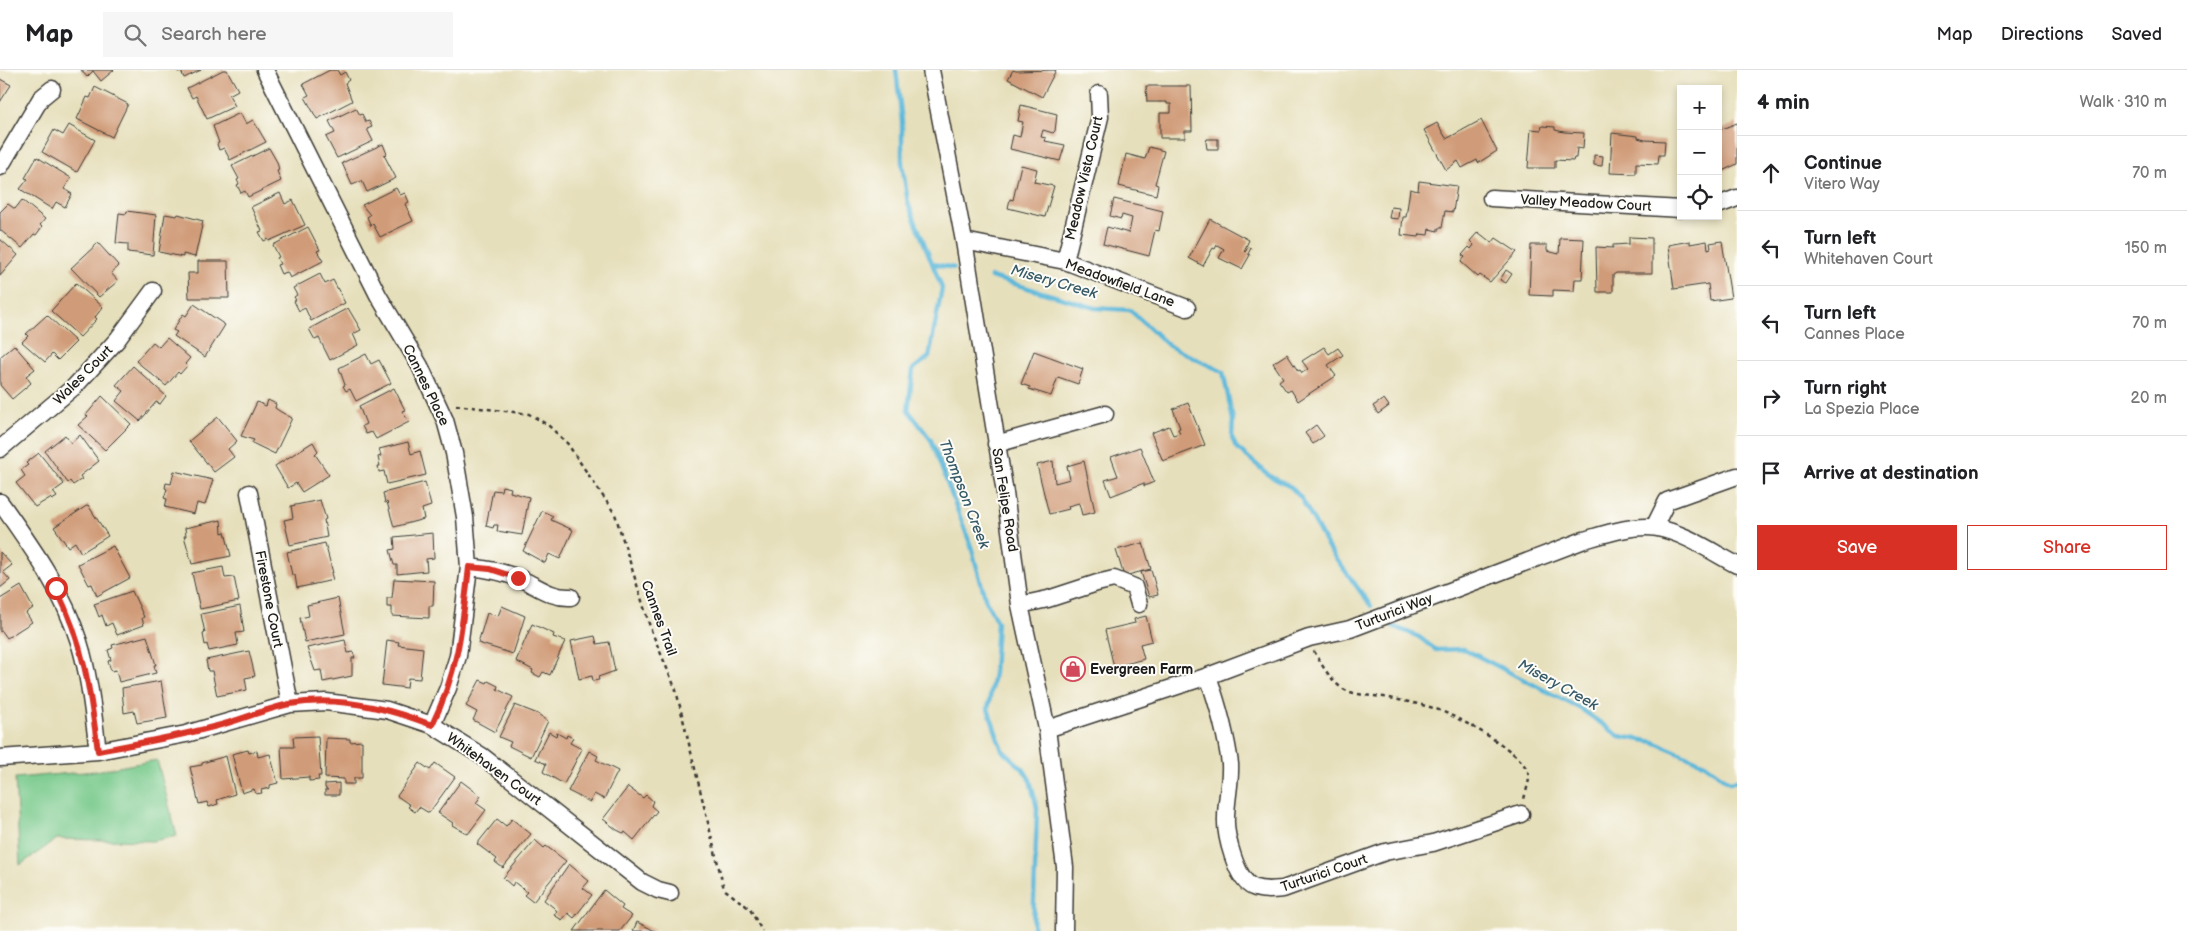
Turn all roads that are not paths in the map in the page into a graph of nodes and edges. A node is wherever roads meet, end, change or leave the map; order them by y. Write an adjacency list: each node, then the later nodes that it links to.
1 (265, 70): 22 (street, Cannes Place)
2 (931, 70): 10 (street, San Felipe Road)
3 (52, 89): 5 (street)
4 (1098, 94): 11 (street, Meadow Vista Court)
5 (0, 167)
6 (1491, 198): 9 (street, Valley Meadow Court)
7 (1737, 198): 8 (street)
8 (1722, 204)
9 (1677, 209)
10 (964, 241): 11 (street, Meadowfield Lane); 15 (street, San Felipe Road)
11 (1065, 261): 13 (street, Meadowfield Lane)
12 (153, 290): 16 (street, Wales Court)
13 (1187, 308)
14 (1105, 414): 15 (street)
15 (996, 444): 25 (street, San Felipe Road)
16 (0, 449)
17 (1737, 476): 20 (street)
18 (249, 493): 27 (street, Firestone Court)
19 (0, 502): 30 (street)
20 (1654, 527): 21 (street, Turturici Way); 26 (street, Turturici Way)
21 (1737, 565)
22 (469, 567): 23 (street); 28 (street, Cannes Place)
23 (571, 597)
24 (1139, 604): 25 (street)
25 (1020, 605): 29 (street, San Felipe Road)
26 (1208, 676): 29 (street, Turturici Way); 32 (street, Turturici Court)
27 (290, 704): 28 (street, Whitehaven Court); 30 (street, Whitehaven Court)
28 (432, 725): 33 (street, Whitehaven Court)
29 (1047, 729): 34 (street, San Felipe Road)
30 (98, 751): 31 (street, Whitehaven Court)
31 (0, 758)
32 (1521, 814)
33 (670, 893)
34 (1064, 931)

